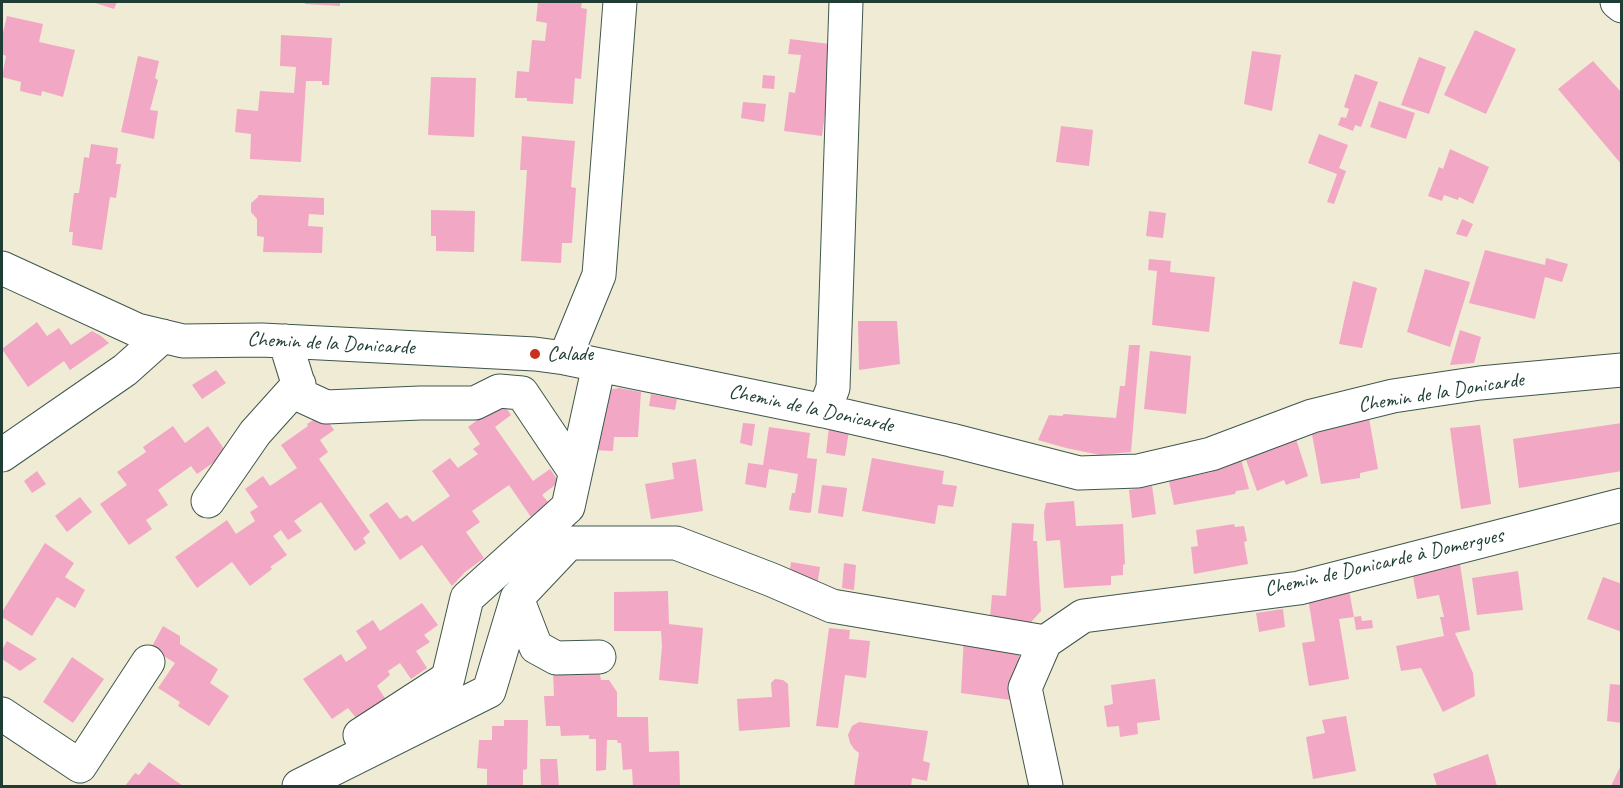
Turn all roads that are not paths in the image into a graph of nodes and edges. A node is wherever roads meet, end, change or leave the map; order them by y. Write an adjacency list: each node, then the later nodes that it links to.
1 (620, 2): 8 (street)
2 (846, 2): 12 (street)
3 (1617, 2): 4 (street)
4 (1622, 6)
5 (2, 268): 6 (street, Chemin de la Donicarde)
6 (163, 336): 7 (street, Chemin de la Donicarde); 13 (street)
7 (285, 341): 8 (street, Chemin de la Donicarde); 11 (street)
8 (565, 358): 9 (street, Chemin de la Donicarde)
9 (599, 365): 12 (street, Chemin de la Donicarde); 14 (street)
10 (1622, 370): 12 (street, Chemin de la Donicarde)
11 (299, 384): 14 (street); 15 (street)
12 (824, 411)
13 (2, 455)
14 (575, 472): 22 (street)
15 (208, 501)
16 (1622, 505): 18 (street, Chemin de Donicarde à Domergues)
17 (517, 598): 18 (street); 19 (street); 23 (street)
18 (1045, 642): 24 (street)
19 (599, 657)
20 (148, 662): 21 (street)
21 (2, 714)
22 (360, 735)
23 (299, 786)
24 (1046, 786)

